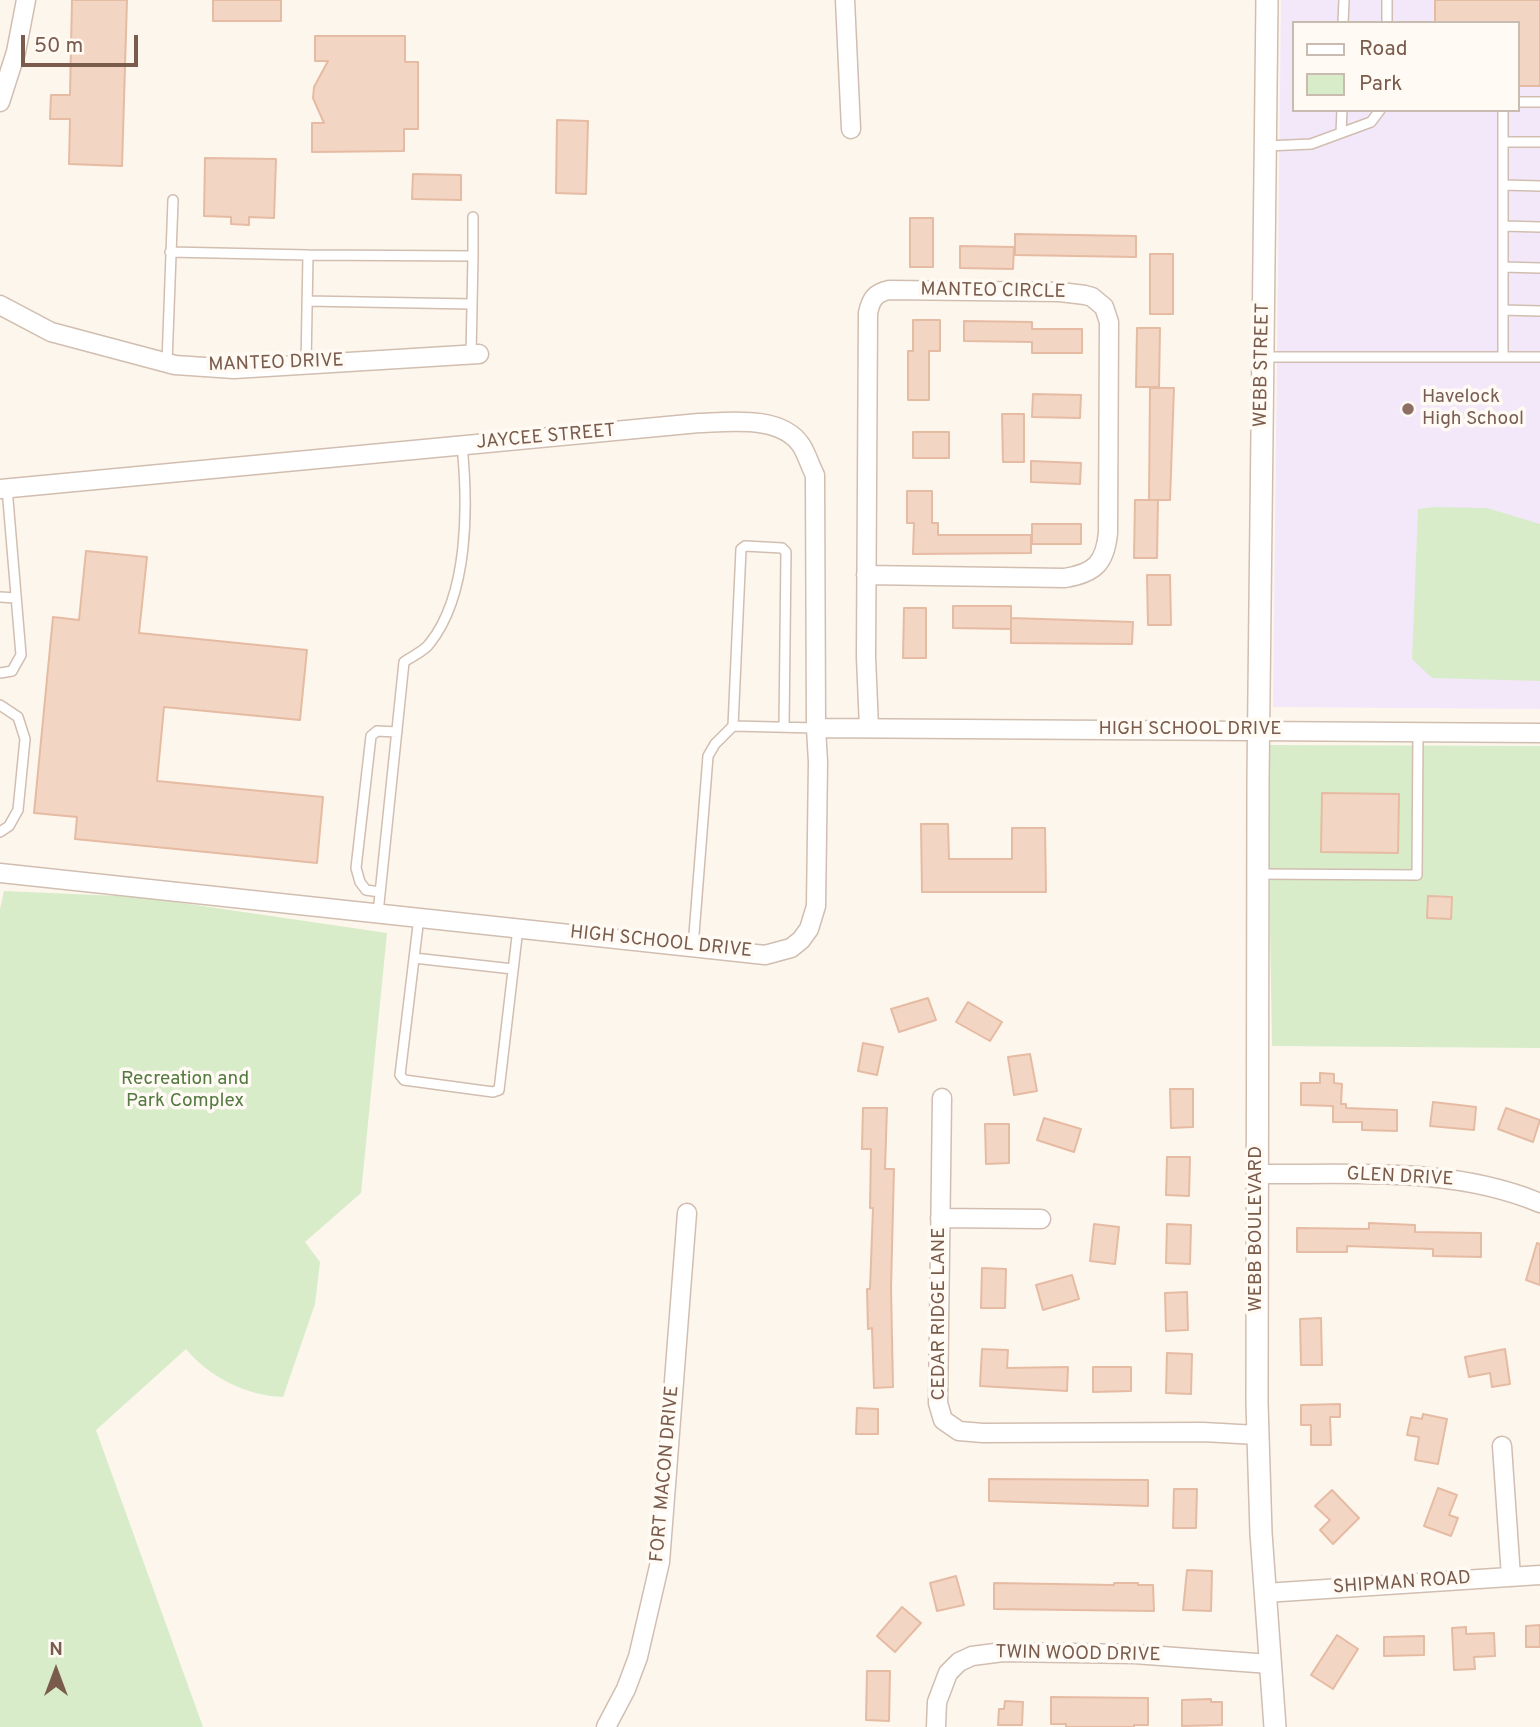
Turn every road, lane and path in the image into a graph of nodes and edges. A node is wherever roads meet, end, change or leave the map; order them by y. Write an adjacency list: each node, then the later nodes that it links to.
1 (26, 0): 8 (street)
2 (845, 0): 14 (street)
3 (1267, 0): 18 (street, WEBB STREET)
4 (1343, 0): 6 (lane)
5 (1387, 0): 7 (lane)
6 (1343, 21)
7 (1387, 21)
8 (0, 102)
9 (1519, 102): 10 (lane)
10 (1540, 102)
11 (1342, 112): 15 (lane)
12 (1378, 112): 15 (lane)
13 (1503, 112): 16 (lane)
14 (852, 129)
15 (1341, 133): 18 (lane)
16 (1503, 142): 17 (lane); 19 (lane)
17 (1540, 142)
18 (1265, 146): 36 (street, WEBB STREET)
19 (1503, 186): 20 (lane); 23 (lane)
20 (1540, 186)
21 (173, 200): 25 (lane)
22 (473, 217): 27 (lane)
23 (1503, 226): 24 (lane); 28 (lane)
24 (1540, 227)
25 (170, 252): 26 (lane); 39 (lane)
26 (307, 255): 27 (lane); 30 (lane)
27 (473, 256): 32 (lane)
28 (1503, 267): 29 (lane); 33 (lane)
29 (1540, 268)
30 (307, 301): 32 (lane); 40 (lane)
31 (0, 304): 39 (street, MANTEO DRIVE)
32 (472, 304): 35 (lane)
33 (1503, 310): 34 (lane); 37 (lane)
34 (1540, 311)
35 (475, 354): 40 (street, MANTEO DRIVE)
36 (1263, 357): 37 (lane); 52 (street, WEBB STREET)
37 (1503, 357): 38 (lane)
38 (1540, 357)
39 (167, 362): 40 (street, MANTEO DRIVE)
40 (306, 364)
41 (462, 445): 42 (street, JAYCEE STREET); 50 (street, JAYCEE STREET); 53 (lane)
42 (4, 488): 45 (lane)
43 (866, 575): 43 (street, MANTEO CIRCLE); 51 (street, MANTEO CIRCLE)
44 (0, 597): 45 (lane)
45 (16, 598): 46 (lane)
46 (0, 673)
47 (0, 705): 56 (lane)
48 (733, 726): 49 (lane); 49 (lane); 63 (lane)
49 (784, 727): 50 (lane)
50 (816, 728): 51 (street, HIGH SCHOOL DRIVE); 63 (street, HIGH SCHOOL DRIVE)
51 (869, 728): 52 (street, HIGH SCHOOL DRIVE)
52 (1259, 730): 54 (street, HIGH SCHOOL DRIVE); 58 (street, WEBB BOULEVARD)
53 (397, 732): 59 (lane); 59 (lane)
54 (1418, 732): 55 (street, HIGH SCHOOL DRIVE); 58 (lane)
55 (1540, 733)
56 (0, 832)
57 (0, 873): 60 (street, HIGH SCHOOL DRIVE)
58 (1258, 874): 67 (street, WEBB BOULEVARD)
59 (380, 892): 60 (lane)
60 (378, 913): 61 (street, HIGH SCHOOL DRIVE)
61 (419, 917): 62 (street, HIGH SCHOOL DRIVE); 64 (lane)
62 (518, 928): 63 (street, HIGH SCHOOL DRIVE); 65 (lane)
63 (693, 947)
64 (414, 958): 65 (lane); 65 (lane)
65 (513, 969)
66 (942, 1098): 70 (street, CEDAR RIDGE LANE)
67 (1257, 1174): 68 (street, GLEN DRIVE); 72 (street, WEBB BOULEVARD)
68 (1540, 1202)
69 (687, 1213): 78 (street, FORT MACON DRIVE)
70 (940, 1218): 71 (street); 72 (street, CEDAR RIDGE LANE)
71 (1041, 1219)
72 (1257, 1435): 76 (street, WEBB BOULEVARD)
73 (1502, 1446): 75 (street)
74 (1540, 1575): 75 (street, SHIPMAN ROAD)
75 (1511, 1577): 76 (street, SHIPMAN ROAD)
76 (1265, 1593): 77 (street, WEBB BOULEVARD)
77 (1270, 1664): 79 (street, TWIN WOOD DRIVE); 80 (street, WEBB BOULEVARD)
78 (606, 1727)
79 (936, 1727)
80 (1275, 1727)

